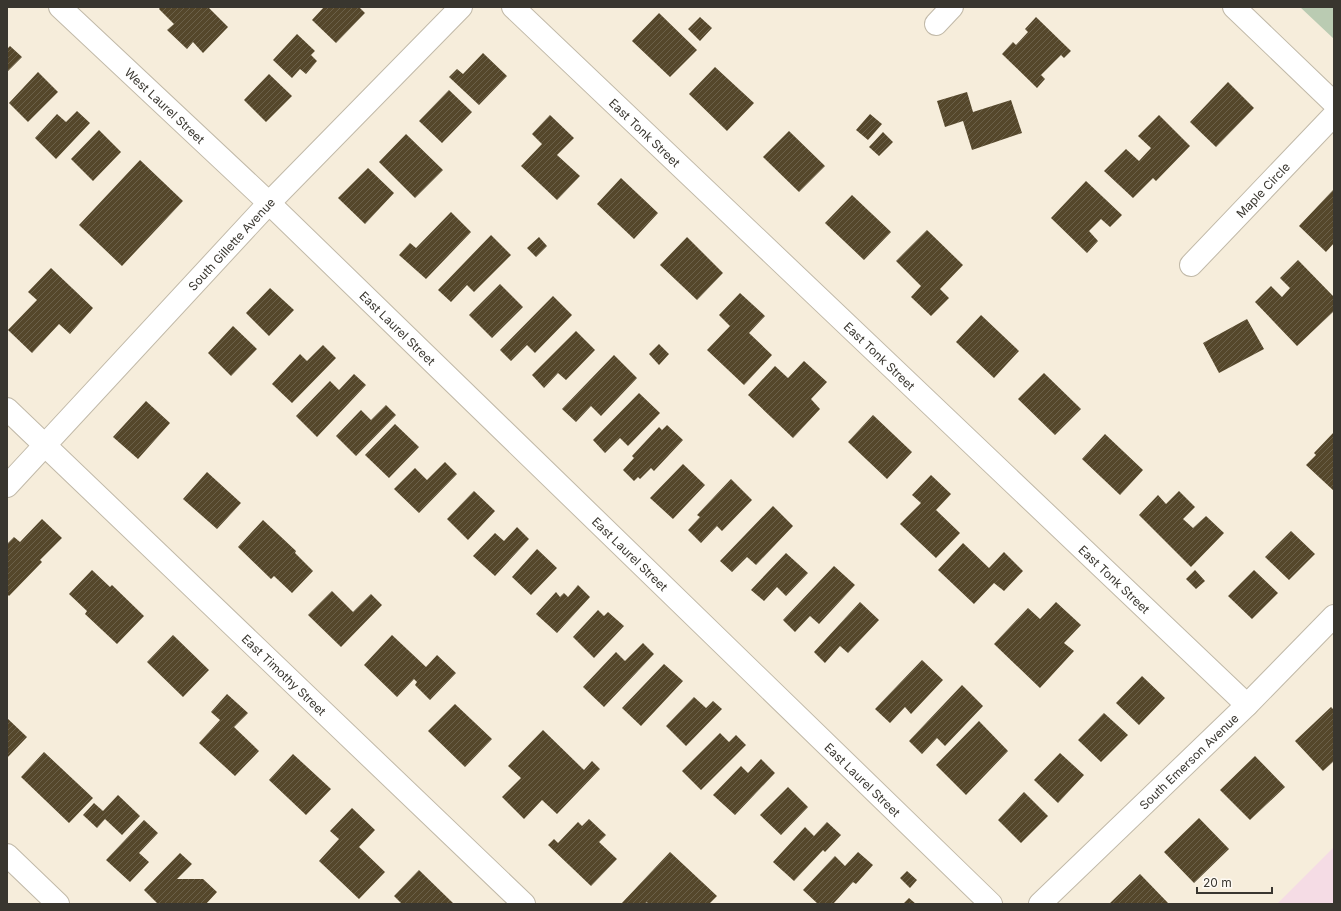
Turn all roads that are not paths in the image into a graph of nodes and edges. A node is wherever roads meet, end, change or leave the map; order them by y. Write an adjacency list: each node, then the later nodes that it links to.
1 (60, 7): 9 (street, West Laurel Street)
2 (461, 7): 9 (street, South Gillette Avenue)
3 (513, 7): 15 (street, East Tonk Street)
4 (952, 7): 6 (street)
5 (1234, 7): 7 (street)
6 (936, 24)
7 (1334, 103)
8 (1334, 115): 10 (street, Maple Circle)
9 (269, 203): 12 (street, South Gillette Avenue); 19 (street, East Laurel Street)
10 (1191, 264)
11 (7, 409): 12 (street, East Timothy Street)
12 (45, 446): 13 (street, South Gillette Avenue); 18 (street, East Timothy Street)
13 (7, 486)
14 (1334, 616): 15 (street, South Emerson Avenue)
15 (1247, 705): 20 (street, South Emerson Avenue)
16 (7, 855): 17 (street)
17 (58, 904)
18 (524, 904)
19 (991, 904)
20 (1040, 904)

